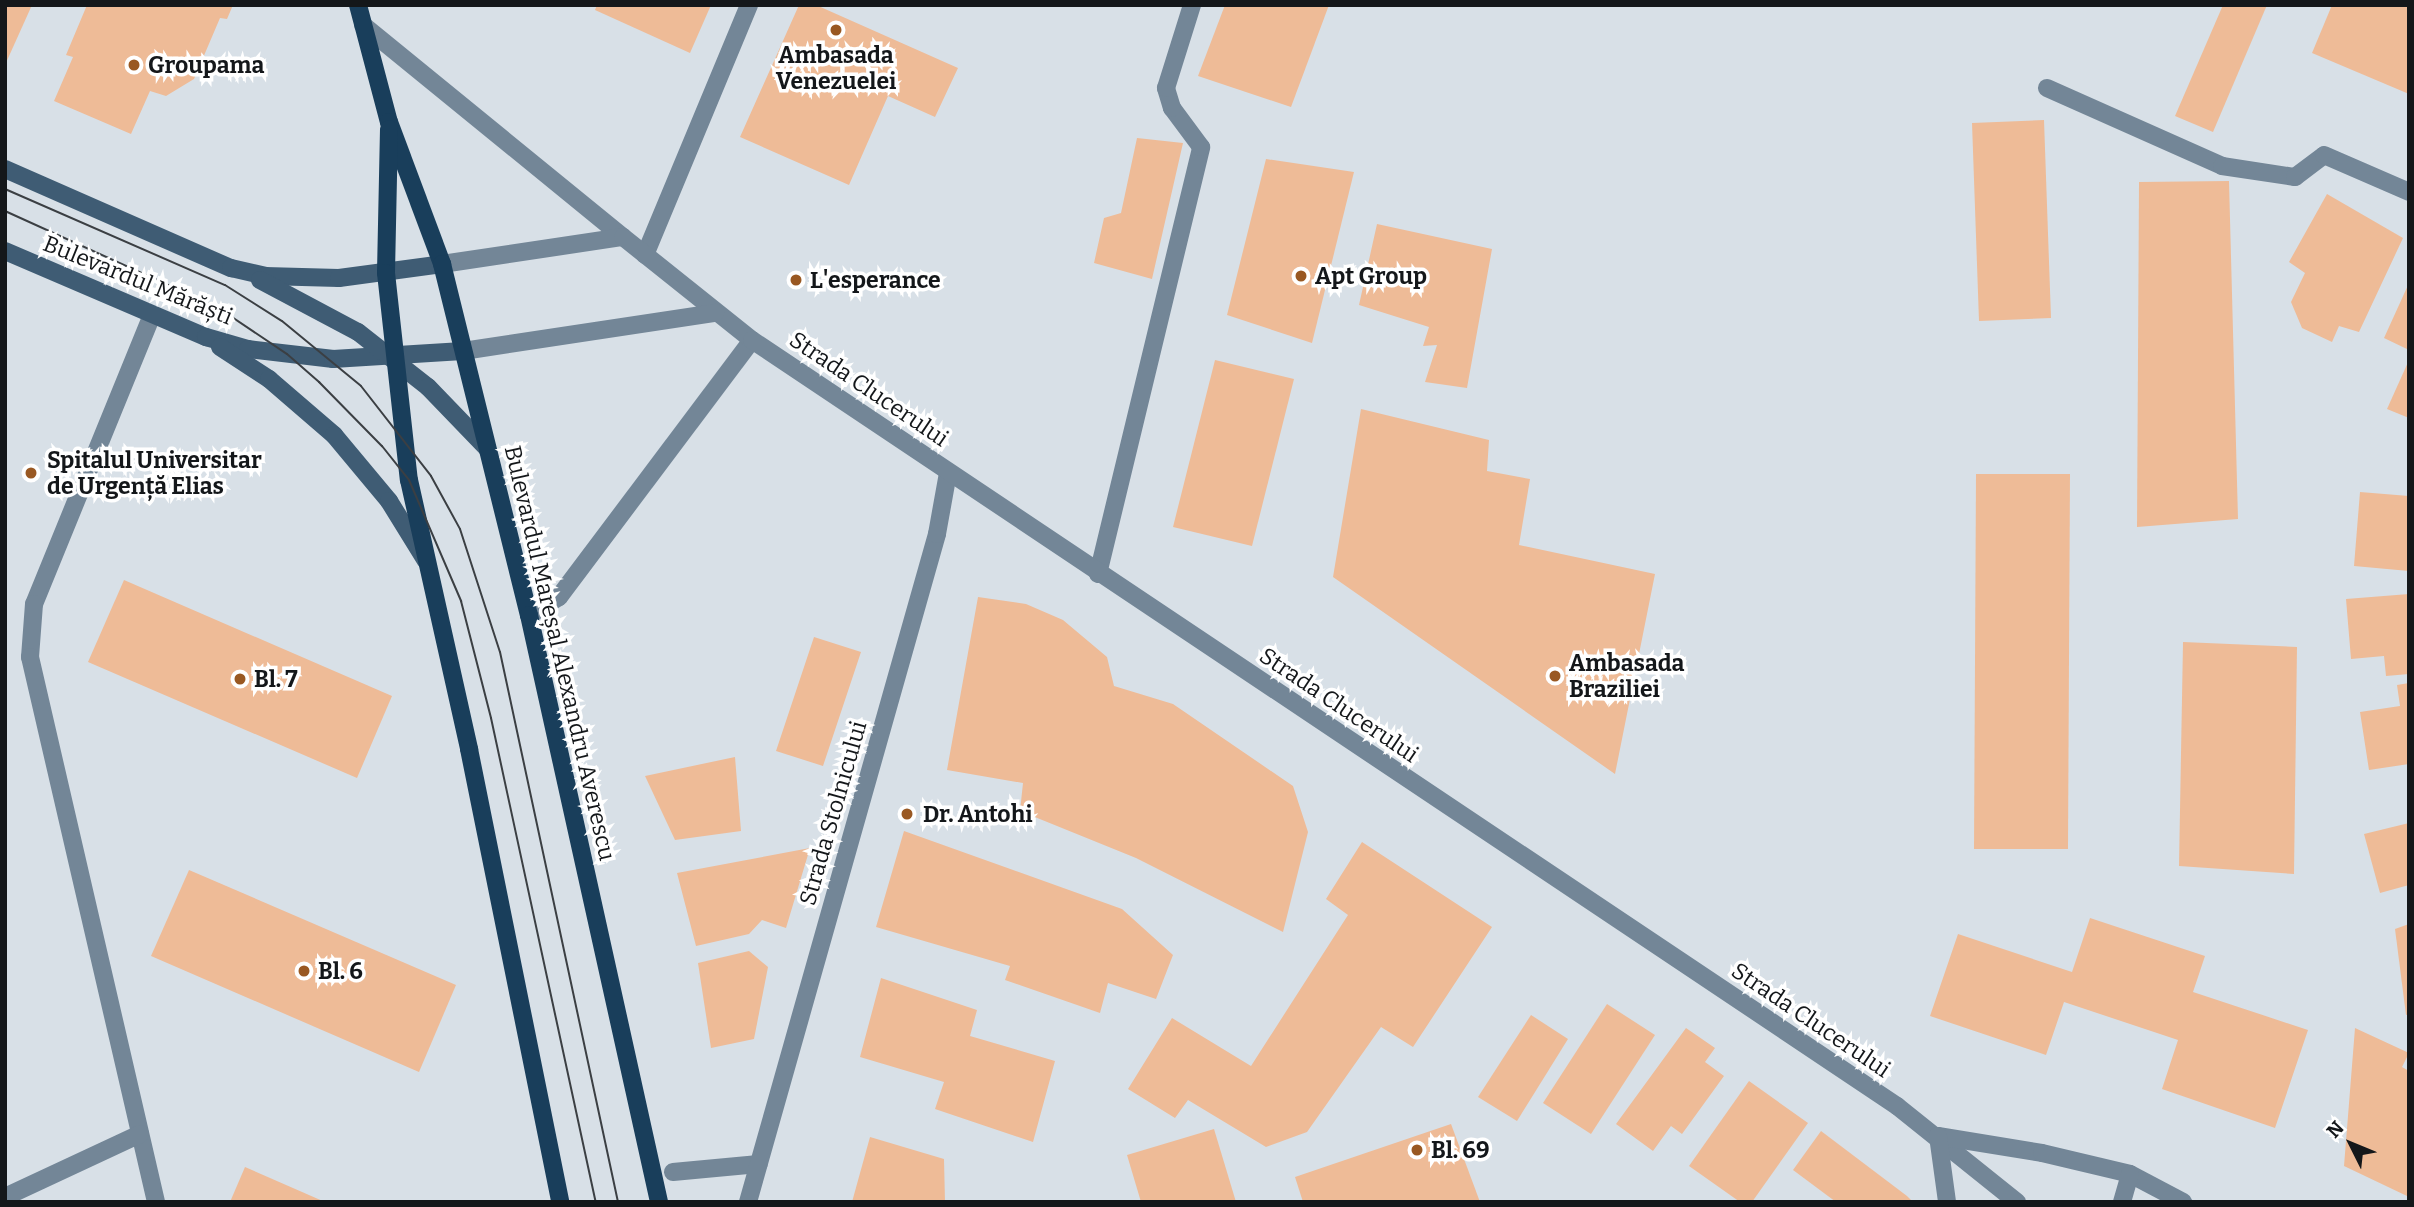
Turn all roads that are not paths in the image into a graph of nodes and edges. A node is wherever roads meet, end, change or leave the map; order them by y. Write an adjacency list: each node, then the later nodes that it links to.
1 (358, 5): 4 (main road, Bulevardul Mareșal Alexandru Averescu)
2 (749, 5): 11 (street)
3 (1192, 5): 24 (street)
4 (363, 25): 6 (main road, Bulevardul Mareșal Alexandru Averescu); 9 (street, Strada Clucerului)
5 (2048, 88): 8 (street)
6 (389, 122): 12 (main road, Bulevardul Mareșal Alexandru Averescu); 14 (main road, Bulevardul Mareșal Alexandru Averescu)
7 (5, 169): 13 (main road, Bulevardul Mărăști)
8 (2409, 192)
9 (622, 237): 11 (street, Strada Clucerului); 12 (street)
10 (5, 251): 16 (main road, Bulevardul Mărăști)
11 (645, 255): 15 (street, Strada Clucerului)
12 (442, 264): 14 (main road, Bulevardul Mărăști); 19 (main road, Bulevardul Mareșal Alexandru Averescu)
13 (231, 268): 14 (main road, Bulevardul Mărăști); 20 (main road)
14 (386, 274): 20 (main road, Bulevardul Mareșal Alexandru Averescu)
15 (715, 313): 18 (street, Strada Clucerului); 19 (street)
16 (152, 315): 17 (main road, Bulevardul Mărăști); 26 (street)
17 (206, 337): 20 (main road, Bulevardul Mărăști); 23 (main road)
18 (752, 340): 22 (street, Strada Clucerului); 25 (street)
19 (463, 351): 20 (main road, Bulevardul Mărăști); 21 (main road, Bulevardul Mareșal Alexandru Averescu)
20 (393, 358): 21 (main road); 23 (main road, Bulevardul Mareșal Alexandru Averescu)
21 (487, 448): 25 (main road, Bulevardul Mareșal Alexandru Averescu)
22 (948, 473): 24 (street, Strada Clucerului); 28 (street, Strada Stolnicului)
23 (431, 568): 33 (main road, Bulevardul Mareșal Alexandru Averescu)
24 (1098, 574): 27 (street, Strada Clucerului)
25 (529, 615): 34 (main road, Bulevardul Mareșal Alexandru Averescu)
26 (140, 1135): 31 (street); 32 (street)
27 (1938, 1136): 30 (street, Strada Clucerului); 36 (street); 37 (street, Strada Clucerului)
28 (759, 1164): 29 (street); 35 (street, Strada Stolnicului)
29 (673, 1172)
30 (2130, 1174): 38 (street); 39 (street, Strada Clucerului)
31 (5, 1197)
32 (156, 1202)
33 (559, 1202)
34 (659, 1202)
35 (748, 1202)
36 (1947, 1202)
37 (2017, 1202)
38 (2122, 1202)
39 (2183, 1202)

